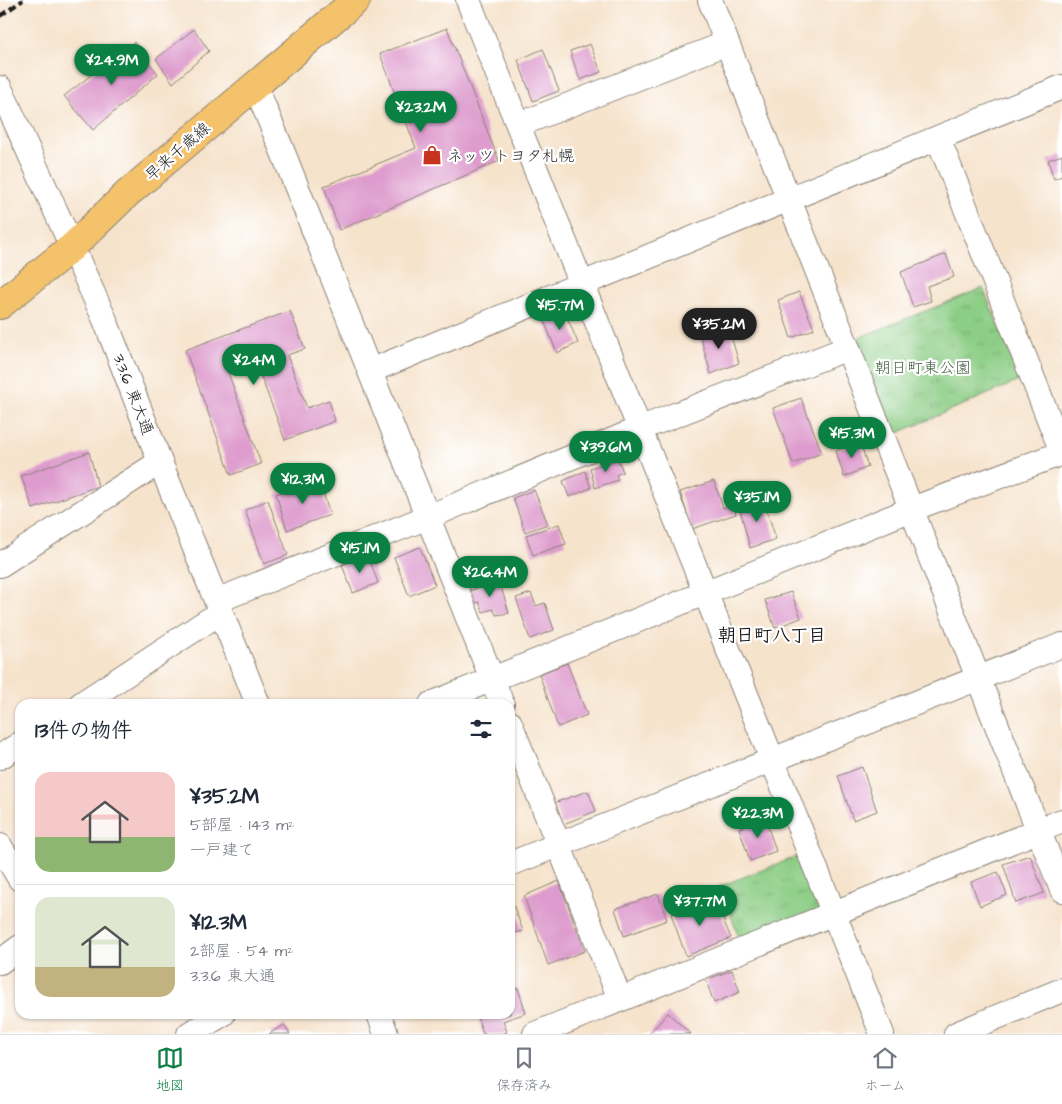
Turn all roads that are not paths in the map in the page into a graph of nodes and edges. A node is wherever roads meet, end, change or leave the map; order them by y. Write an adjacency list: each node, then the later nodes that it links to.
1 (356, 0): 5 (main road, 早来千歳線)
2 (468, 0): 8 (street)
3 (710, 0): 4 (street)
4 (727, 43): 8 (street); 10 (street)
5 (254, 85): 11 (main road, 早来千歳線); 15 (street)
6 (1062, 87): 9 (street)
7 (0, 88): 11 (street, 3.3.6 東大通)
8 (518, 125): 12 (street)
9 (938, 138): 10 (street); 17 (street)
10 (789, 200): 12 (street); 14 (street)
11 (72, 247): 13 (main road, 早来千歳線); 18 (street, 3.3.6 東大通)
12 (581, 283): 15 (street); 16 (street)
13 (0, 305)
14 (848, 348): 16 (street); 19 (street)
15 (370, 371): 20 (street)
16 (639, 429): 20 (street); 22 (street)
17 (1062, 452): 19 (street)
18 (160, 462): 21 (street); 23 (street, 3.3.6 東大通)
19 (912, 509): 22 (street); 26 (street)
20 (428, 517): 23 (street); 25 (street)
21 (0, 565)
22 (704, 592): 25 (street); 34 (street)
23 (219, 606): 27 (street); 28 (street, 3.3.6 東大通)
24 (1062, 645): 26 (street)
25 (492, 679): 29 (street); 30 (street)
26 (978, 679): 34 (street); 36 (street)
27 (88, 699)
28 (256, 699)
29 (444, 699)
30 (500, 699)
31 (515, 736): 37 (street)
32 (15, 747): 33 (street)
33 (0, 757)
34 (772, 760): 37 (street); 42 (street)
35 (1062, 821): 36 (street)
36 (1038, 830): 41 (street); 42 (street)
37 (558, 844): 39 (street); 46 (street)
38 (0, 846): 40 (street)
39 (515, 862)
40 (15, 871)
41 (1062, 890)
42 (833, 913): 46 (street); 53 (street)
43 (15, 951): 44 (street)
44 (0, 962)
45 (1062, 990): 54 (street)
46 (620, 999): 49 (street)
47 (214, 1019): 50 (street)
48 (380, 1019): 51 (street)
49 (579, 1026): 52 (street)
50 (189, 1034)
51 (386, 1034)
52 (535, 1034)
53 (882, 1034)
54 (956, 1034)

